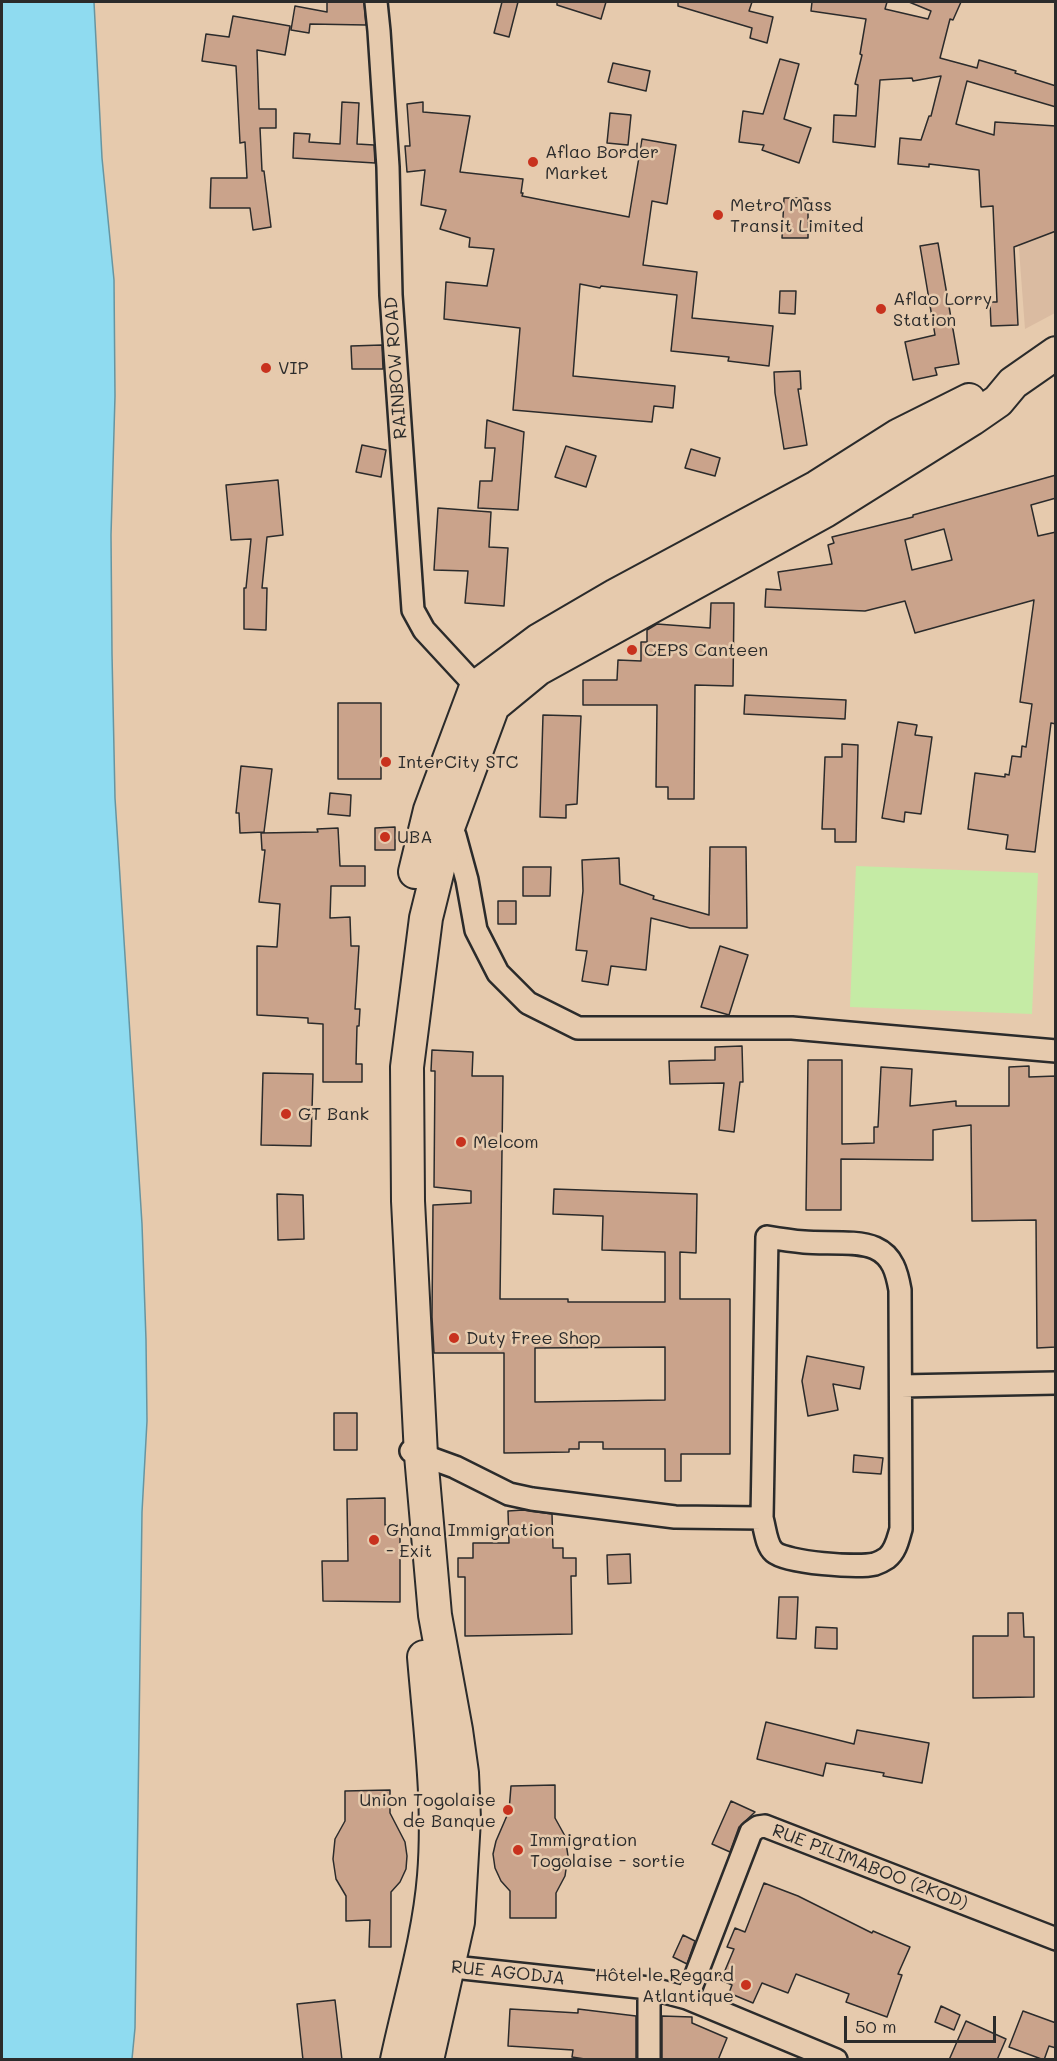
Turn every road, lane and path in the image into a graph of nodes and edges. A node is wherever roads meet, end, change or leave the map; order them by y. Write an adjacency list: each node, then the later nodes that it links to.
1 (376, 2): 3 (street, RAINBOW ROAD)
2 (1056, 353): 3 (highway)
3 (484, 696): 4 (highway)
4 (440, 818): 5 (street); 8 (highway)
5 (1056, 1051)
6 (1056, 1383): 7 (street)
7 (901, 1386): 9 (street); 9 (street)
8 (413, 1452): 9 (street); 11 (highway)
9 (762, 1518)
10 (1056, 1939): 13 (street, RUE PILIMABOO (2KOD))
11 (434, 1964): 12 (street, RUE AGODJA); 14 (highway); 15 (highway)
12 (649, 1988): 13 (street, RUE AGODJA); 16 (street)
13 (687, 1998): 17 (street, RUE AGODJA)
14 (398, 2060)
15 (427, 2060)
16 (649, 2060)
17 (836, 2060)

